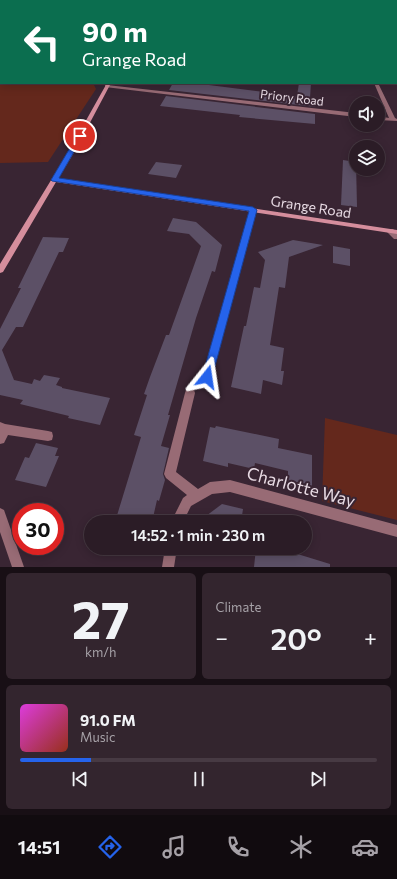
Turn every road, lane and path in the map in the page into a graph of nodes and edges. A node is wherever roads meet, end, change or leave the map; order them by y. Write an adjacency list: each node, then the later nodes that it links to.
1 (377, 84): 5 (street)
2 (108, 85): 3 (street, Priory Road); 6 (street)
3 (349, 115)
4 (385, 119): 5 (street)
5 (395, 120)
6 (55, 180): 7 (street, Grange Road); 10 (street)
7 (253, 210): 8 (street, Grange Road); 11 (street)
8 (394, 232): 9 (street)
9 (397, 237)
10 (0, 270)
11 (207, 377)
12 (190, 393): 16 (street)
13 (3, 428): 14 (street); 15 (street)
14 (48, 436)
15 (0, 439)
16 (197, 496): 18 (street, Charlotte Way); 19 (street, Charlotte Way)
17 (0, 514): 21 (street)
18 (180, 515)
19 (397, 531)
20 (170, 555): 22 (street)
21 (18, 567)
22 (168, 567)

